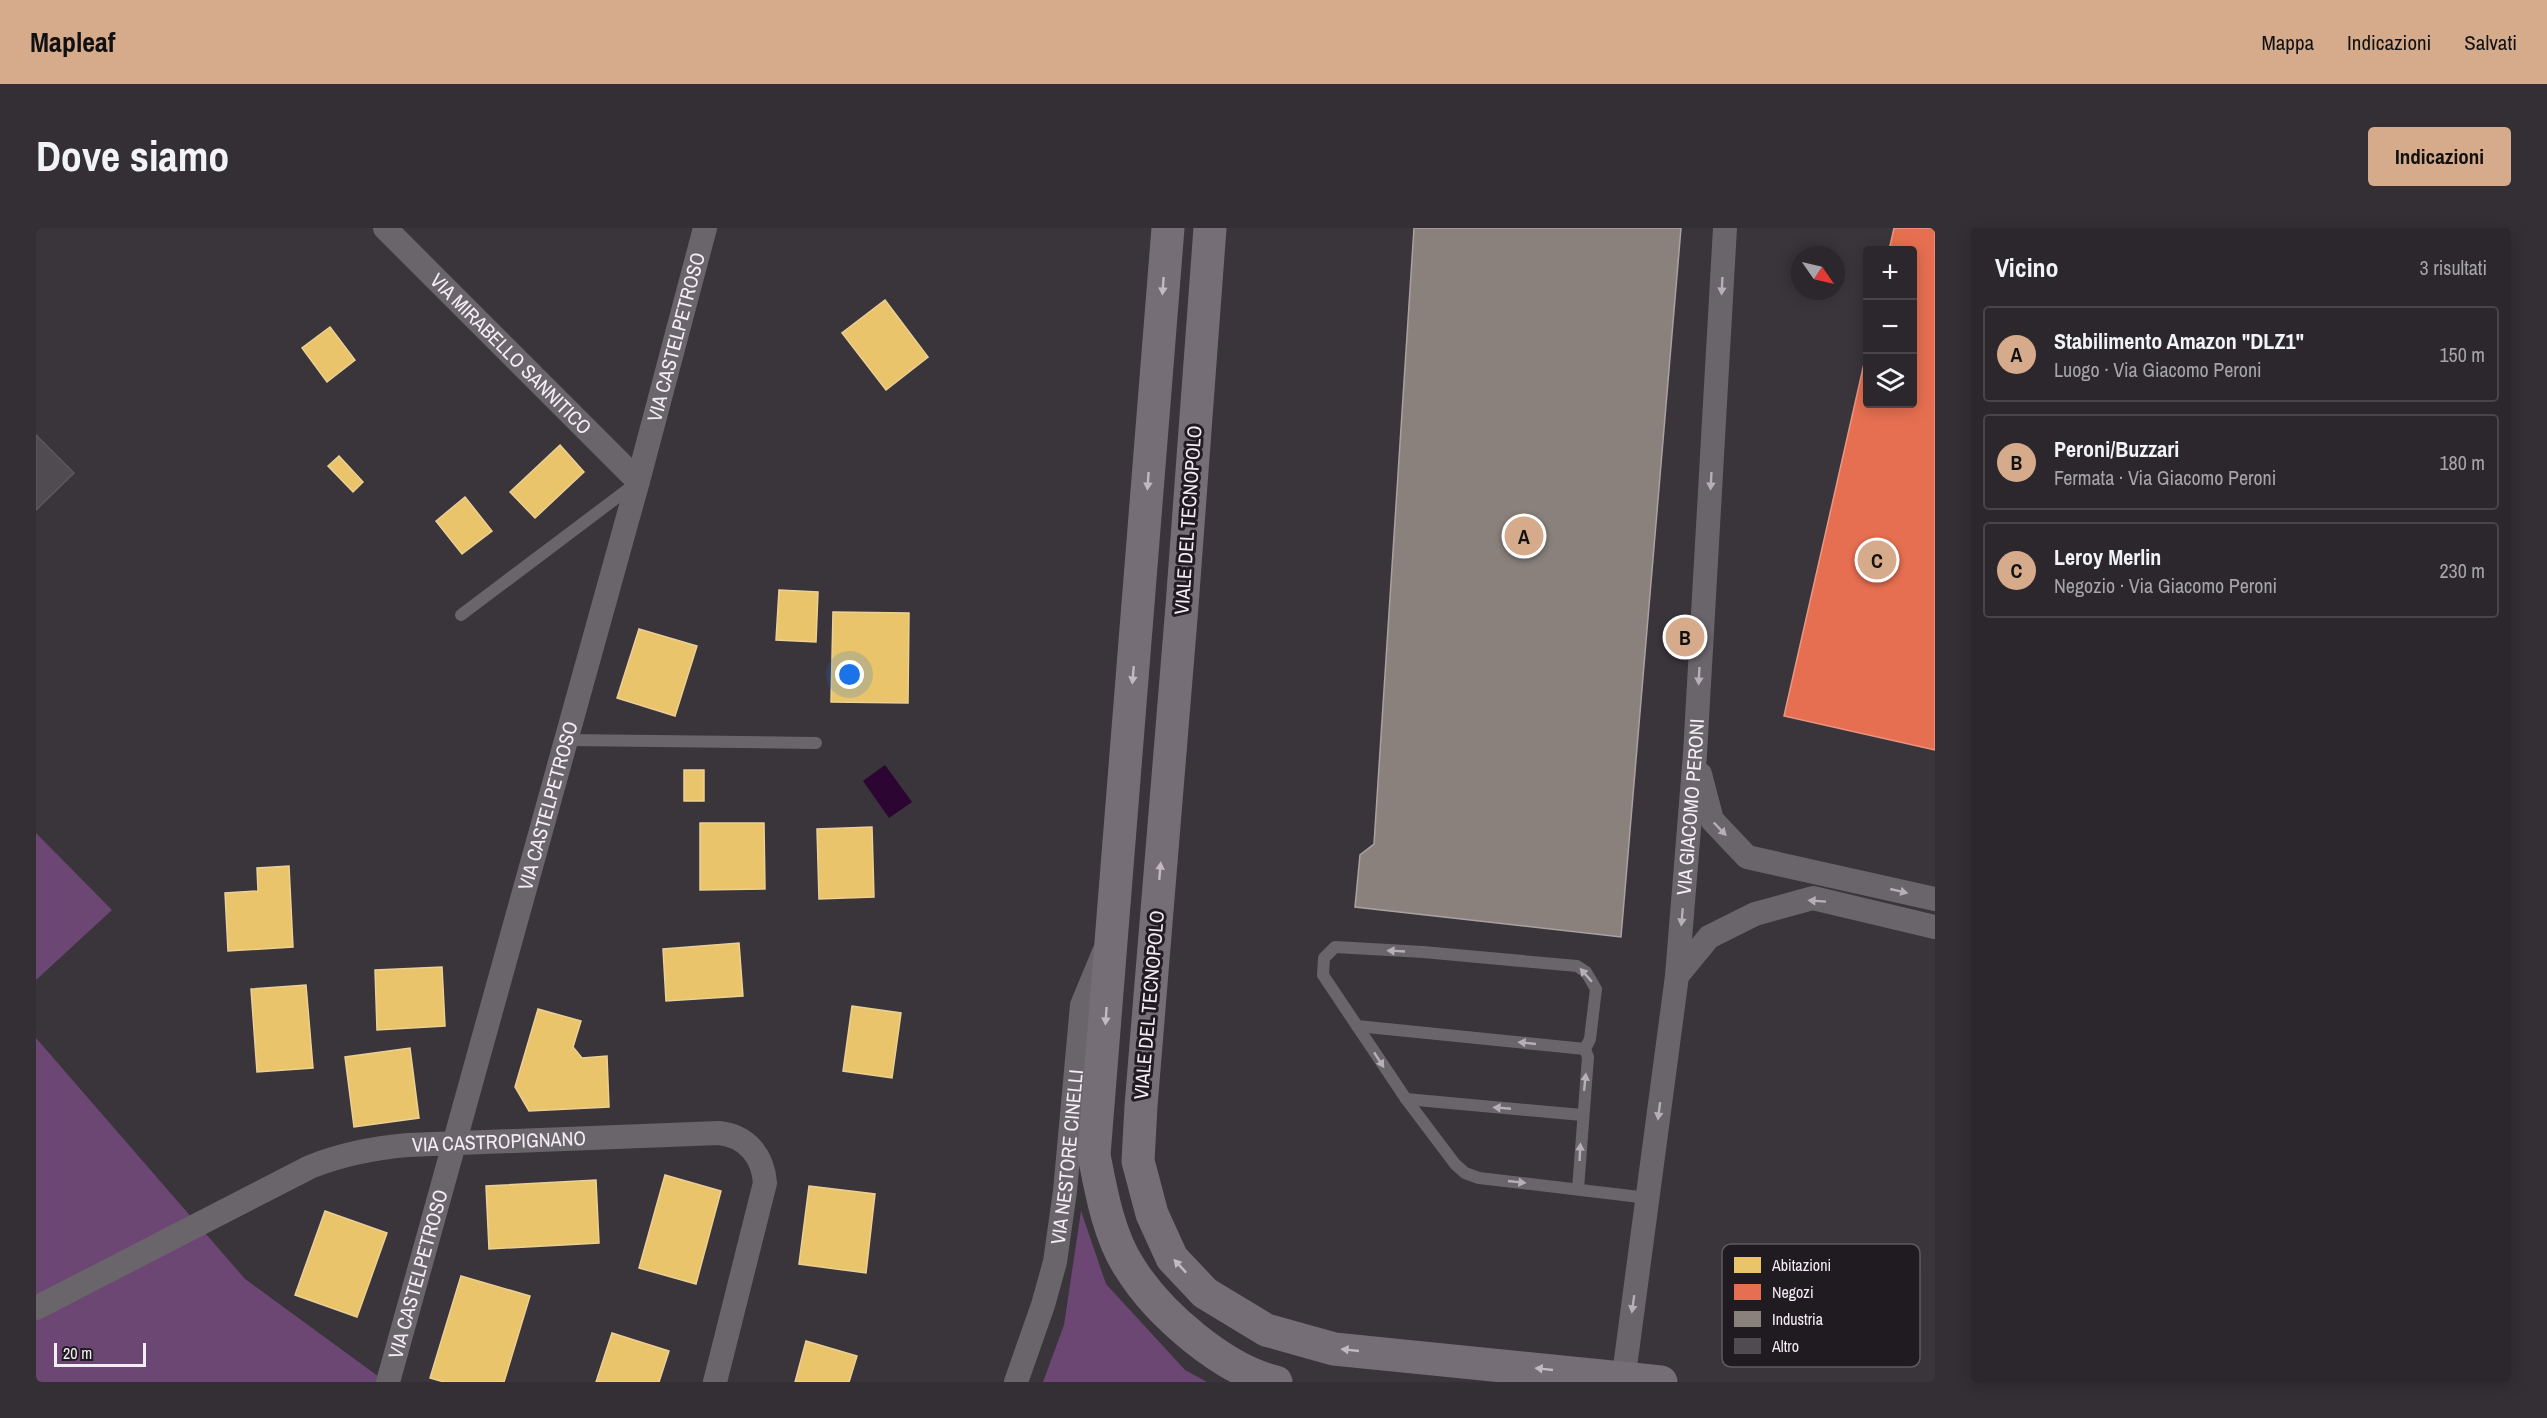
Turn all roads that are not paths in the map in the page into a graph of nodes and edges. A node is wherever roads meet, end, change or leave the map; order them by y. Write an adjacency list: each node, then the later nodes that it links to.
1 (385, 228): 6 (street, VIA MIRABELLO SANNITICO)
2 (705, 228): 6 (street, VIA CASTELPETROSO)
3 (1168, 228): 13 (main road, VIALE DEL TECNOPOLO, one-way to 13)
4 (1210, 228): 23 (main road, VIALE DEL TECNOPOLO, one-way to 4)
5 (1725, 228): 10 (street, VIA GIACOMO PERONI, one-way to 10)
6 (638, 481): 7 (lane); 8 (street, VIA CASTELPETROSO)
7 (461, 615)
8 (567, 740): 9 (lane); 19 (street, VIA CASTELPETROSO)
9 (816, 743)
10 (1695, 754): 11 (street, one-way to 11); 14 (street, VIA GIACOMO PERONI, one-way to 14)
11 (1935, 899)
12 (1935, 927): 14 (street, one-way to 14)
13 (1113, 931): 26 (street, VIA NESTORE CINELLI); 27 (main road, VIALE DEL TECNOPOLO, one-way to 27)
14 (1677, 976): 21 (street, VIA GIACOMO PERONI, one-way to 21)
15 (1357, 1026): 16 (lane, one-way to 15); 16 (lane, one-way to 15); 17 (lane, one-way to 17)
16 (1585, 1049): 18 (lane, one-way to 16)
17 (1406, 1100): 18 (lane, one-way to 17); 20 (lane, one-way to 20)
18 (1582, 1115): 20 (lane, one-way to 18)
19 (455, 1145): 22 (street, VIA CASTROPIGNANO); 24 (street, VIA CASTELPETROSO); 25 (street, VIA CASTROPIGNANO)
20 (1578, 1189): 21 (lane)
21 (1648, 1198): 23 (street, VIA GIACOMO PERONI, one-way to 23)
22 (36, 1308)
23 (1623, 1380): 28 (main road, VIALE DEL TECNOPOLO)
24 (388, 1382)
25 (715, 1382)
26 (1016, 1382)
27 (1276, 1382)
28 (1661, 1382)

